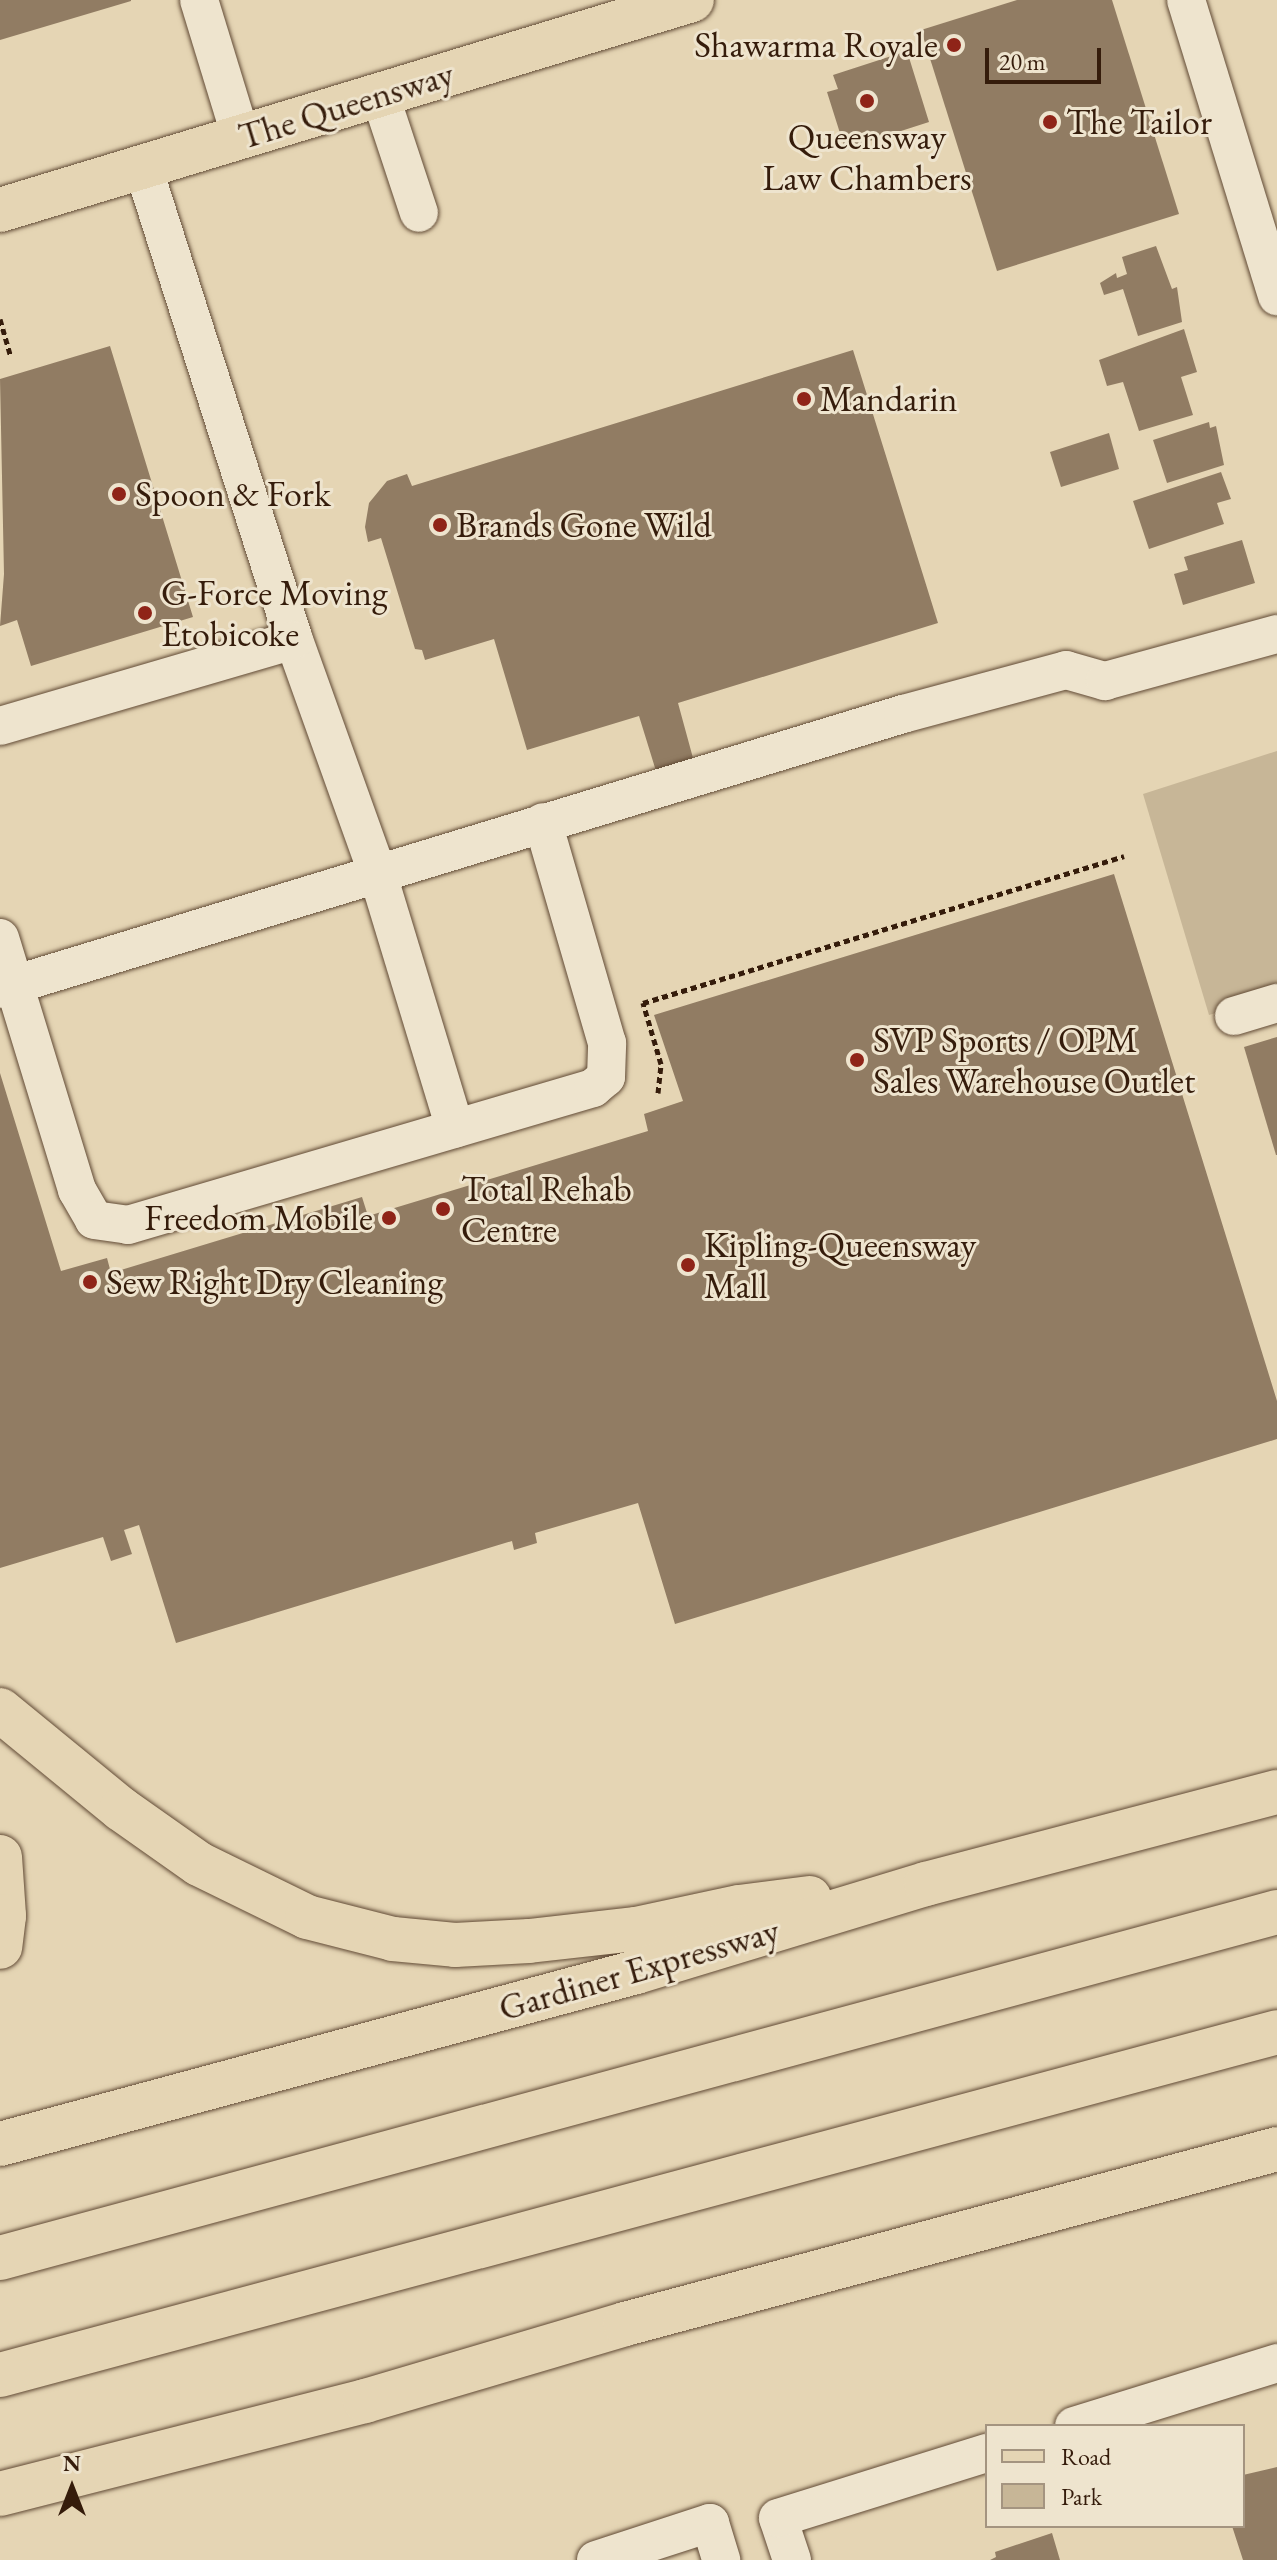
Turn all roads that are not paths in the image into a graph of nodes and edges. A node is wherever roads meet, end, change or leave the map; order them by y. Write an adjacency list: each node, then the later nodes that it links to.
1 (199, 0): 5 (street)
2 (692, 0): 4 (main road, The Queensway)
3 (1186, 0): 9 (street)
4 (380, 95): 5 (main road, The Queensway); 8 (street)
5 (241, 137): 6 (main road, The Queensway)
6 (143, 167): 7 (main road, The Queensway); 12 (street)
7 (0, 210)
8 (419, 213)
9 (1269, 243): 10 (street)
10 (1277, 296)
11 (1277, 634): 14 (street)
12 (294, 640): 13 (street); 15 (street)
13 (0, 726)
14 (543, 822): 15 (street); 20 (street)
15 (378, 875): 17 (street); 20 (street)
16 (0, 938): 17 (street)
17 (7, 987): 20 (street)
18 (1277, 1003): 19 (street)
19 (1234, 1016)
20 (455, 1129)
21 (0, 1710): 24 (main road)
22 (1277, 1792): 24 (main road, Gardiner Expressway)
23 (0, 1857): 26 (main road)
24 (926, 1884): 28 (main road, Gardiner Expressway)
25 (1277, 1912): 30 (main road)
26 (0, 1947)
27 (1277, 2032): 32 (main road)
28 (0, 2144)
29 (1277, 2149): 33 (main road)
30 (0, 2258)
31 (1277, 2363): 34 (street)
32 (0, 2375)
33 (365, 2401): 36 (main road); 37 (main road)
34 (1080, 2424)
35 (985, 2454): 40 (street)
36 (0, 2494)
37 (0, 2524)
38 (596, 2560): 39 (street)
39 (721, 2560)
40 (792, 2560)

